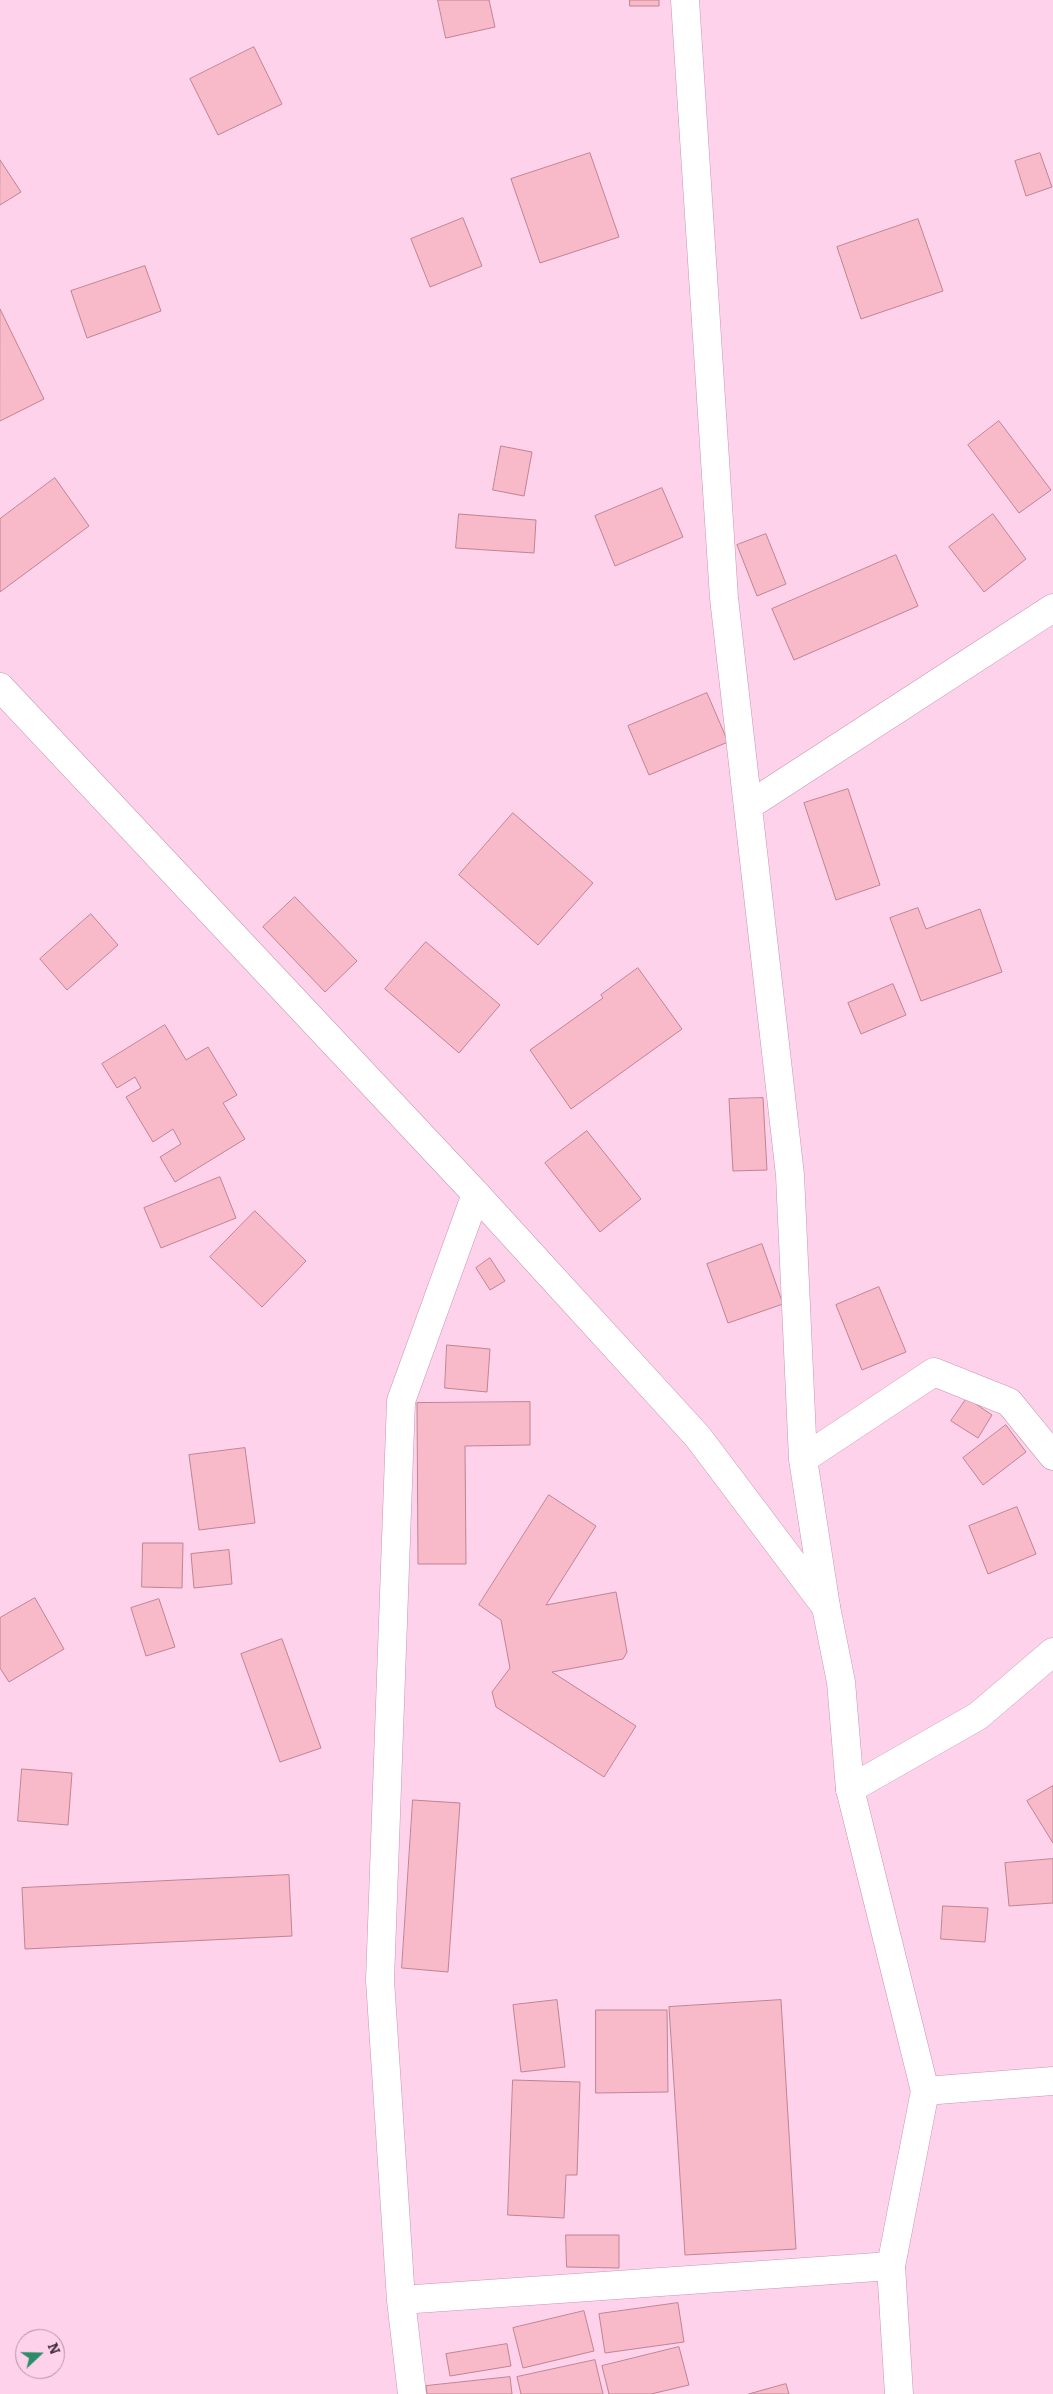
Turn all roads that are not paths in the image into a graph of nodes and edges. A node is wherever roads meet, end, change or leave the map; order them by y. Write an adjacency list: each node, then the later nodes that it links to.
1 (685, 0): 4 (street)
2 (1053, 608): 4 (street)
3 (0, 687): 5 (street)
4 (748, 806): 7 (street)
5 (476, 1194): 8 (street); 14 (street)
6 (1053, 1456): 7 (street)
7 (803, 1459): 8 (street)
8 (826, 1607): 10 (street)
9 (1053, 1652): 10 (street)
10 (850, 1789): 12 (street)
11 (1053, 2082): 12 (street)
12 (926, 2091): 13 (street)
13 (891, 2266): 14 (street); 16 (street)
14 (401, 2300): 15 (street)
15 (412, 2394)
16 (899, 2394)

